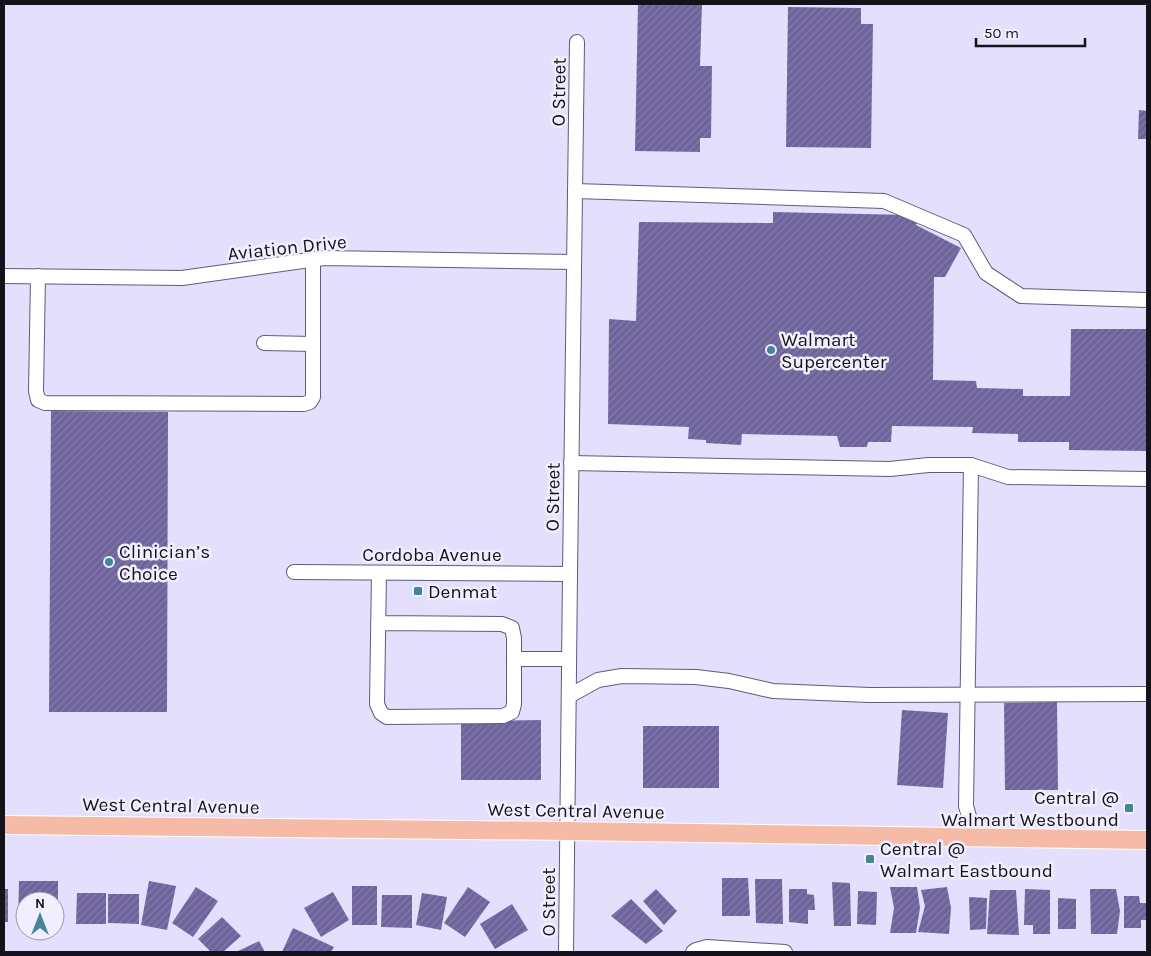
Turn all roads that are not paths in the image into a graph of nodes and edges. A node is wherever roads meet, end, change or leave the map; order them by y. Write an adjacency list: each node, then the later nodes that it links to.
1 (577, 42): 2 (street, O Street)
2 (576, 191): 4 (street, O Street); 7 (street)
3 (313, 259): 4 (street, Aviation Drive); 6 (street, Aviation Drive); 9 (street)
4 (574, 262): 10 (street, O Street)
5 (4, 276): 6 (street, Aviation Drive)
6 (38, 276): 9 (street)
7 (1147, 300)
8 (264, 343): 9 (street)
9 (313, 344)
10 (572, 463): 11 (street); 15 (street, O Street)
11 (971, 465): 12 (street); 20 (street)
12 (1147, 478)
13 (294, 572): 14 (street, Cordoba Avenue)
14 (379, 573): 15 (street, Cordoba Avenue); 16 (street)
15 (570, 574): 18 (street, O Street)
16 (378, 623): 17 (street); 17 (street)
17 (514, 659): 18 (street)
18 (569, 659): 21 (street, O Street)
19 (1147, 694): 20 (street)
20 (967, 695): 21 (street); 24 (street)
21 (568, 696): 23 (street, O Street)
22 (4, 825): 23 (main road, West Central Avenue)
23 (567, 831): 24 (main road, West Central Avenue); 27 (street, O Street)
24 (975, 838): 25 (main road, West Central Avenue)
25 (1147, 840)
26 (694, 951): 28 (street)
27 (566, 952)
28 (785, 952)

